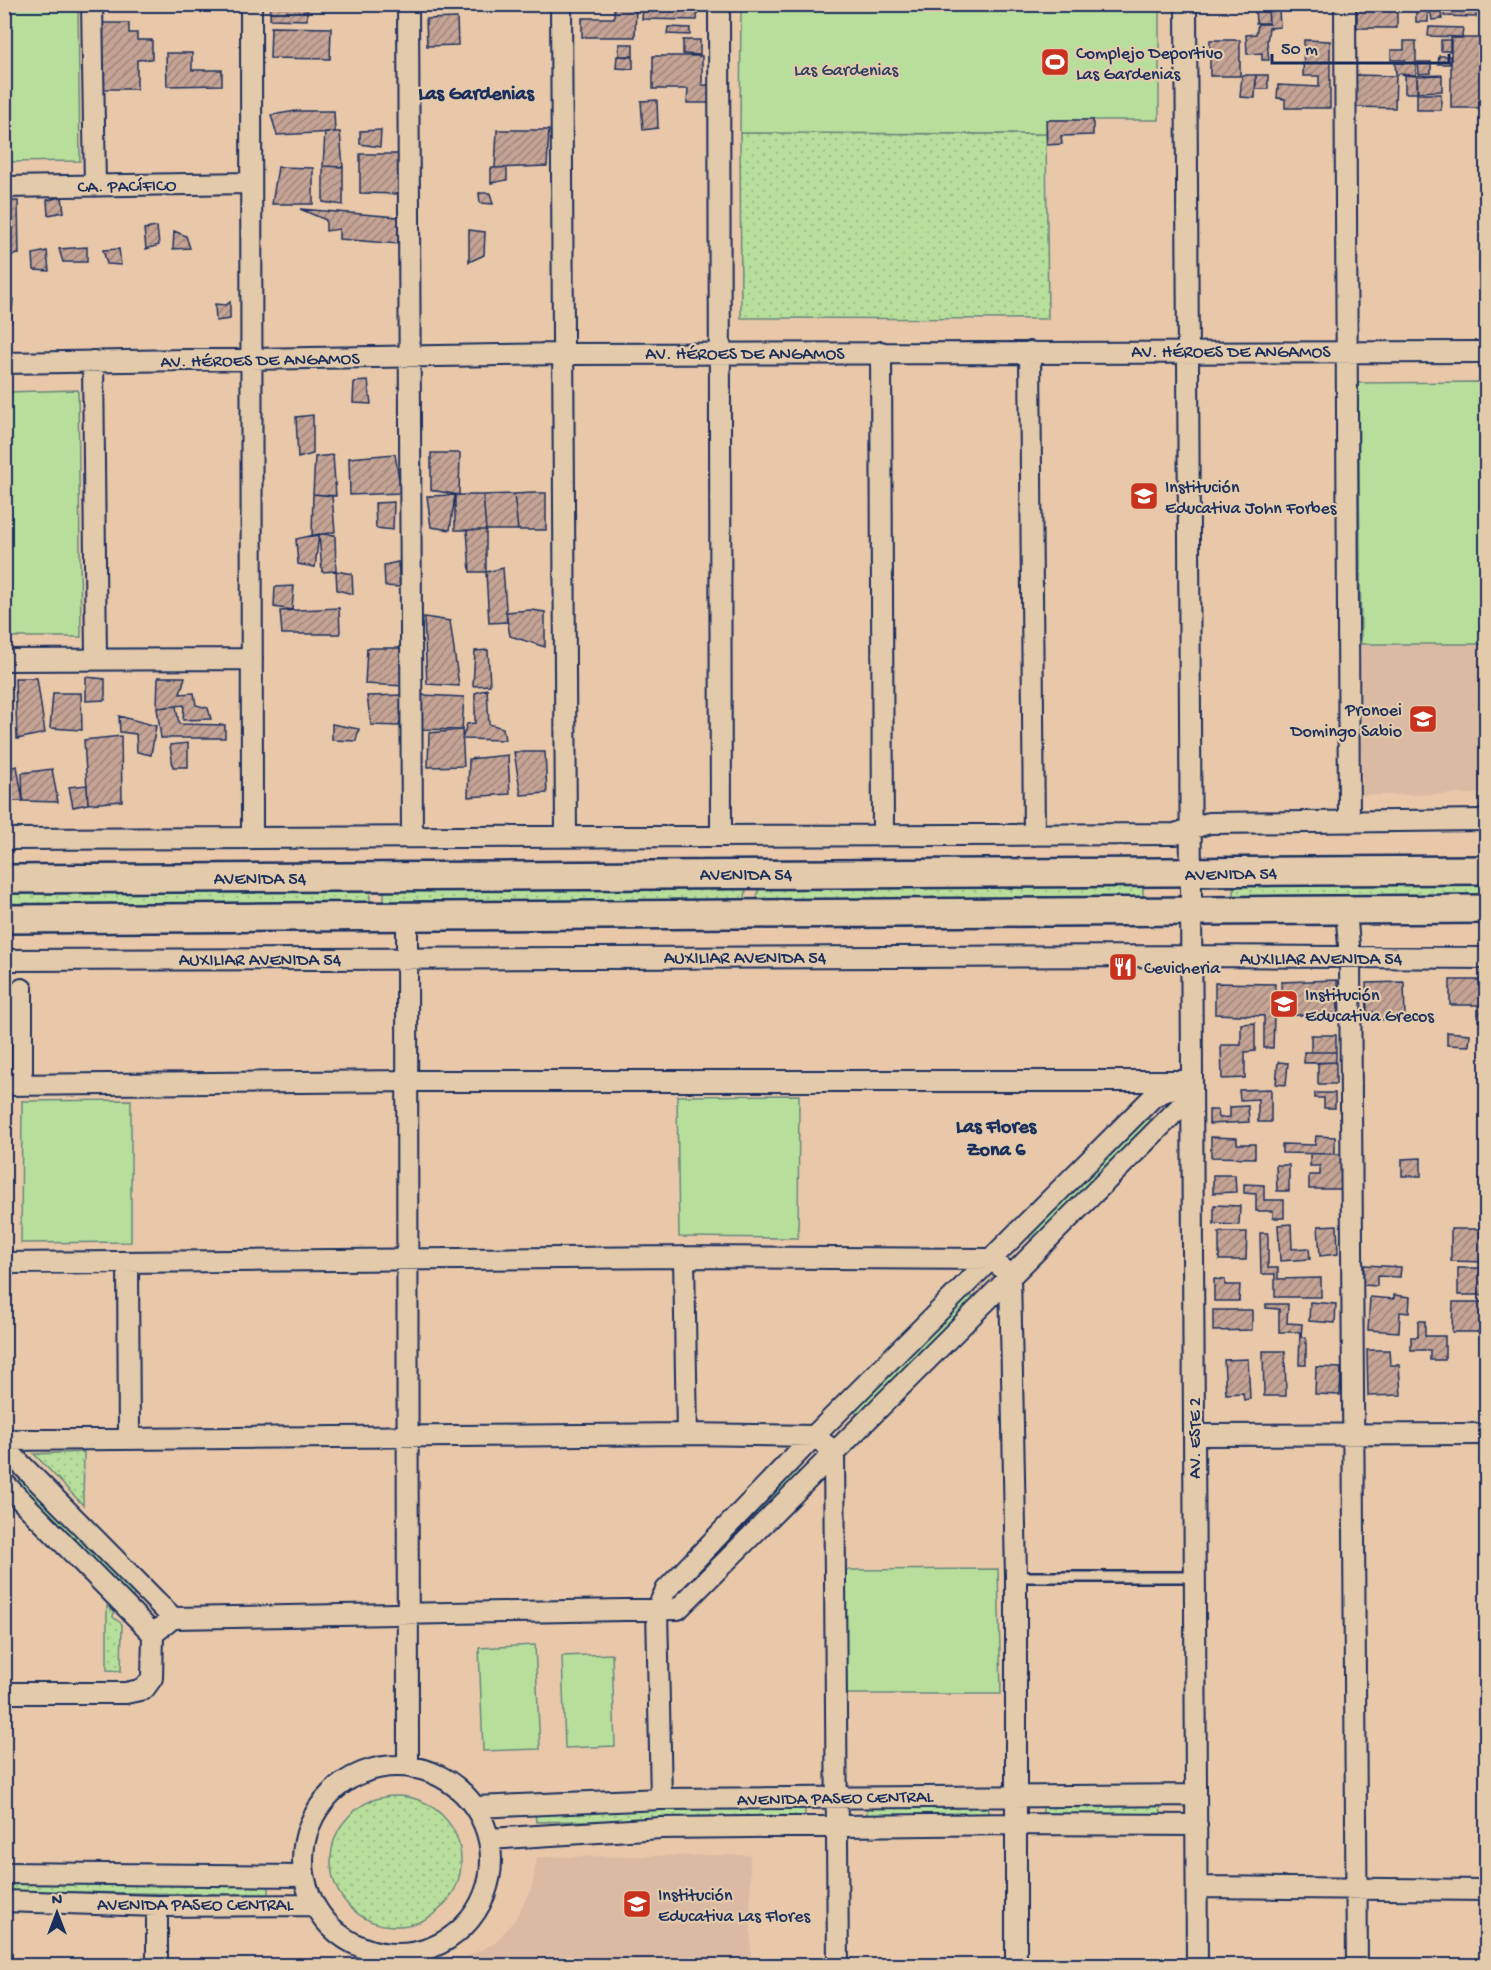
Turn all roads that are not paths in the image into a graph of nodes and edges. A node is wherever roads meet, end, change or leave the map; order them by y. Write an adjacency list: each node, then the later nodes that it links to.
1 (92, 4): 9 (street)
2 (251, 4): 8 (street)
3 (408, 4): 18 (street)
4 (561, 4): 17 (street)
5 (719, 4): 16 (street)
6 (1186, 4): 12 (street, AV. ESTE 2)
7 (1345, 4): 11 (street)
8 (250, 183): 9 (street, CA. PACÍFICO); 19 (street)
9 (95, 186): 10 (street, CA. PACÍFICO)
10 (4, 187)
11 (1348, 350): 12 (street, AV. HÉROES DE ANGAMOS); 15 (street, AV. HÉROES DE ANGAMOS); 26 (street)
12 (1188, 351): 14 (street, AV. HÉROES DE ANGAMOS); 27 (street, AV. ESTE 2)
13 (881, 352): 14 (street, AV. HÉROES DE ANGAMOS); 16 (street, AV. HÉROES DE ANGAMOS); 30 (street)
14 (1030, 352): 31 (street)
15 (1486, 352)
16 (722, 353): 17 (street, AV. HÉROES DE ANGAMOS); 28 (street)
17 (564, 354): 18 (street, AV. HÉROES DE ANGAMOS); 29 (street)
18 (410, 356): 19 (street, AV. HÉROES DE ANGAMOS); 33 (street)
19 (250, 359): 20 (street, AV. HÉROES DE ANGAMOS); 23 (street)
20 (93, 361): 21 (street, AV. HÉROES DE ANGAMOS); 22 (street)
21 (4, 363)
22 (96, 659): 23 (street); 24 (street)
23 (252, 659): 32 (street)
24 (4, 660)
25 (1486, 820): 26 (street)
26 (1349, 822): 27 (street)
27 (1191, 829): 31 (street); 36 (street, AV. ESTE 2)
28 (722, 834): 29 (street); 30 (street)
29 (566, 835): 33 (street)
30 (883, 835): 31 (street)
31 (1034, 835)
32 (252, 837): 33 (street); 34 (street)
33 (412, 837)
34 (4, 839)
35 (1486, 870): 36 (main road, AVENIDA 54)
36 (1192, 874): 37 (main road, AVENIDA 54); 40 (street, AV. ESTE 2)
37 (4, 879)
38 (1346, 909): 39 (main road, AVENIDA 54); 40 (main road, AVENIDA 54); 45 (street)
39 (1486, 909)
40 (1191, 911): 41 (main road, AVENIDA 54); 43 (street, AV. ESTE 2)
41 (407, 917): 42 (main road, AVENIDA 54); 44 (street)
42 (4, 919)
43 (1191, 956): 44 (street, AUXILIAR AVENIDA 54); 45 (street, AUXILIAR AVENIDA 54); 52 (street, AV. ESTE 2)
44 (407, 958): 47 (street, AUXILIAR AVENIDA 54); 50 (street)
45 (1350, 958): 46 (street, AUXILIAR AVENIDA 54); 62 (street)
46 (1486, 958)
47 (4, 960)
48 (22, 989): 49 (street)
49 (22, 1071)
50 (406, 1081): 51 (street); 52 (street); 54 (street)
51 (4, 1085)
52 (1191, 1088): 55 (street); 58 (street); 61 (street, AV. ESTE 2)
53 (684, 1257): 54 (street); 55 (street); 59 (street)
54 (408, 1259): 56 (street); 65 (street)
55 (992, 1259): 58 (street); 63 (street)
56 (128, 1262): 57 (street); 64 (street)
57 (4, 1263)
58 (1010, 1275): 68 (street); 70 (street)
59 (687, 1434): 63 (street); 65 (street)
60 (1486, 1434): 62 (street)
61 (1194, 1435): 62 (street); 71 (street, AV. ESTE 2)
62 (1353, 1435): 90 (street)
63 (814, 1436): 68 (street); 72 (street)
64 (129, 1438): 65 (street); 66 (street)
65 (408, 1438): 73 (street)
66 (4, 1440)
67 (4, 1447): 74 (street)
68 (834, 1451): 72 (street); 80 (street)
69 (4, 1483): 75 (street)
70 (1016, 1577): 71 (lane); 79 (street)
71 (1194, 1577): 78 (street, AV. ESTE 2)
72 (657, 1609): 73 (street); 81 (street)
73 (409, 1615): 74 (street); 77 (street)
74 (173, 1618): 75 (street)
75 (153, 1634): 76 (street)
76 (4, 1693)
77 (408, 1766): 82 (street); 88 (street)
78 (1196, 1795): 79 (street, AVENIDA PASEO CENTRAL); 84 (street, AV. ESTE 2)
79 (1016, 1796): 80 (street, AVENIDA PASEO CENTRAL); 83 (street)
80 (838, 1797): 81 (street, AVENIDA PASEO CENTRAL); 85 (street)
81 (661, 1799): 82 (street, AVENIDA PASEO CENTRAL)
82 (475, 1807): 86 (street)
83 (1016, 1824): 84 (street, AVENIDA PASEO CENTRAL); 85 (street, AVENIDA PASEO CENTRAL); 98 (street)
84 (1197, 1825): 89 (street, AV. ESTE 2)
85 (838, 1826): 86 (street, AVENIDA PASEO CENTRAL); 97 (street)
86 (489, 1839): 95 (street)
87 (4, 1873): 88 (street, AVENIDA PASEO CENTRAL)
88 (304, 1876): 93 (street)
89 (1197, 1887): 90 (street); 99 (street, AV. ESTE 2)
90 (1358, 1888): 91 (street); 100 (street)
91 (1486, 1890)
92 (4, 1901): 94 (street, AVENIDA PASEO CENTRAL)
93 (313, 1905): 94 (street, AVENIDA PASEO CENTRAL); 95 (street)
94 (157, 1906): 96 (street)
95 (410, 1959)
96 (157, 1965)
97 (838, 1965)
98 (1016, 1965)
99 (1197, 1965)
100 (1358, 1965)

